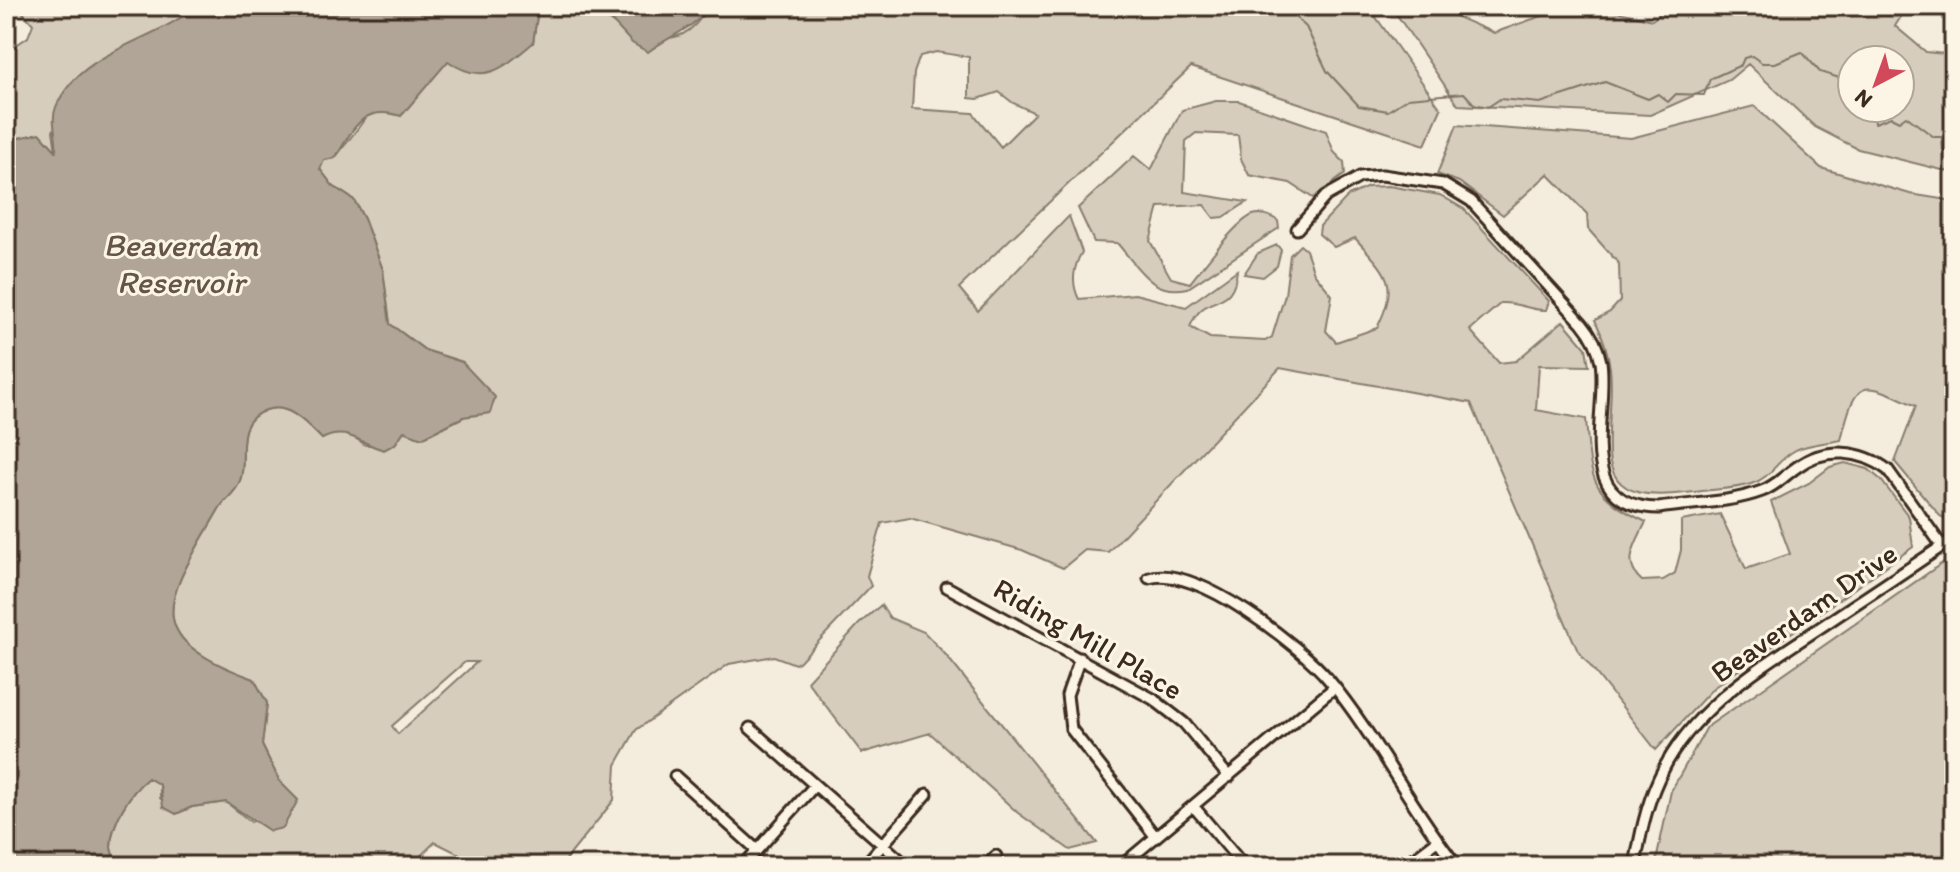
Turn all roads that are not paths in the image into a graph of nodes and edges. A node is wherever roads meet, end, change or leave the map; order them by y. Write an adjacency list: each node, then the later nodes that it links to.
1 (1297, 229): 3 (street)
2 (1954, 538): 3 (street, Beaverdam Drive)
3 (1942, 546): 27 (street, Beaverdam Drive)
4 (1149, 578): 7 (street)
5 (947, 587): 6 (street, Riding Mill Place)
6 (1080, 658): 10 (street, Riding Mill Place); 14 (street)
7 (1335, 687): 10 (street); 15 (street)
8 (750, 728): 11 (street)
9 (675, 776): 17 (street)
10 (1229, 777): 13 (street)
11 (815, 785): 16 (street); 17 (street)
12 (927, 794): 16 (street)
13 (1194, 807): 14 (street); 24 (street)
14 (1155, 836): 23 (street)
15 (1437, 841): 25 (street); 26 (street)
16 (883, 845): 20 (street); 21 (street)
17 (757, 850): 19 (street)
18 (996, 856): 22 (street)
19 (743, 866)
20 (864, 866)
21 (907, 866)
22 (987, 866)
23 (1121, 866)
24 (1244, 866)
25 (1404, 866)
26 (1457, 866)
27 (1635, 866)

